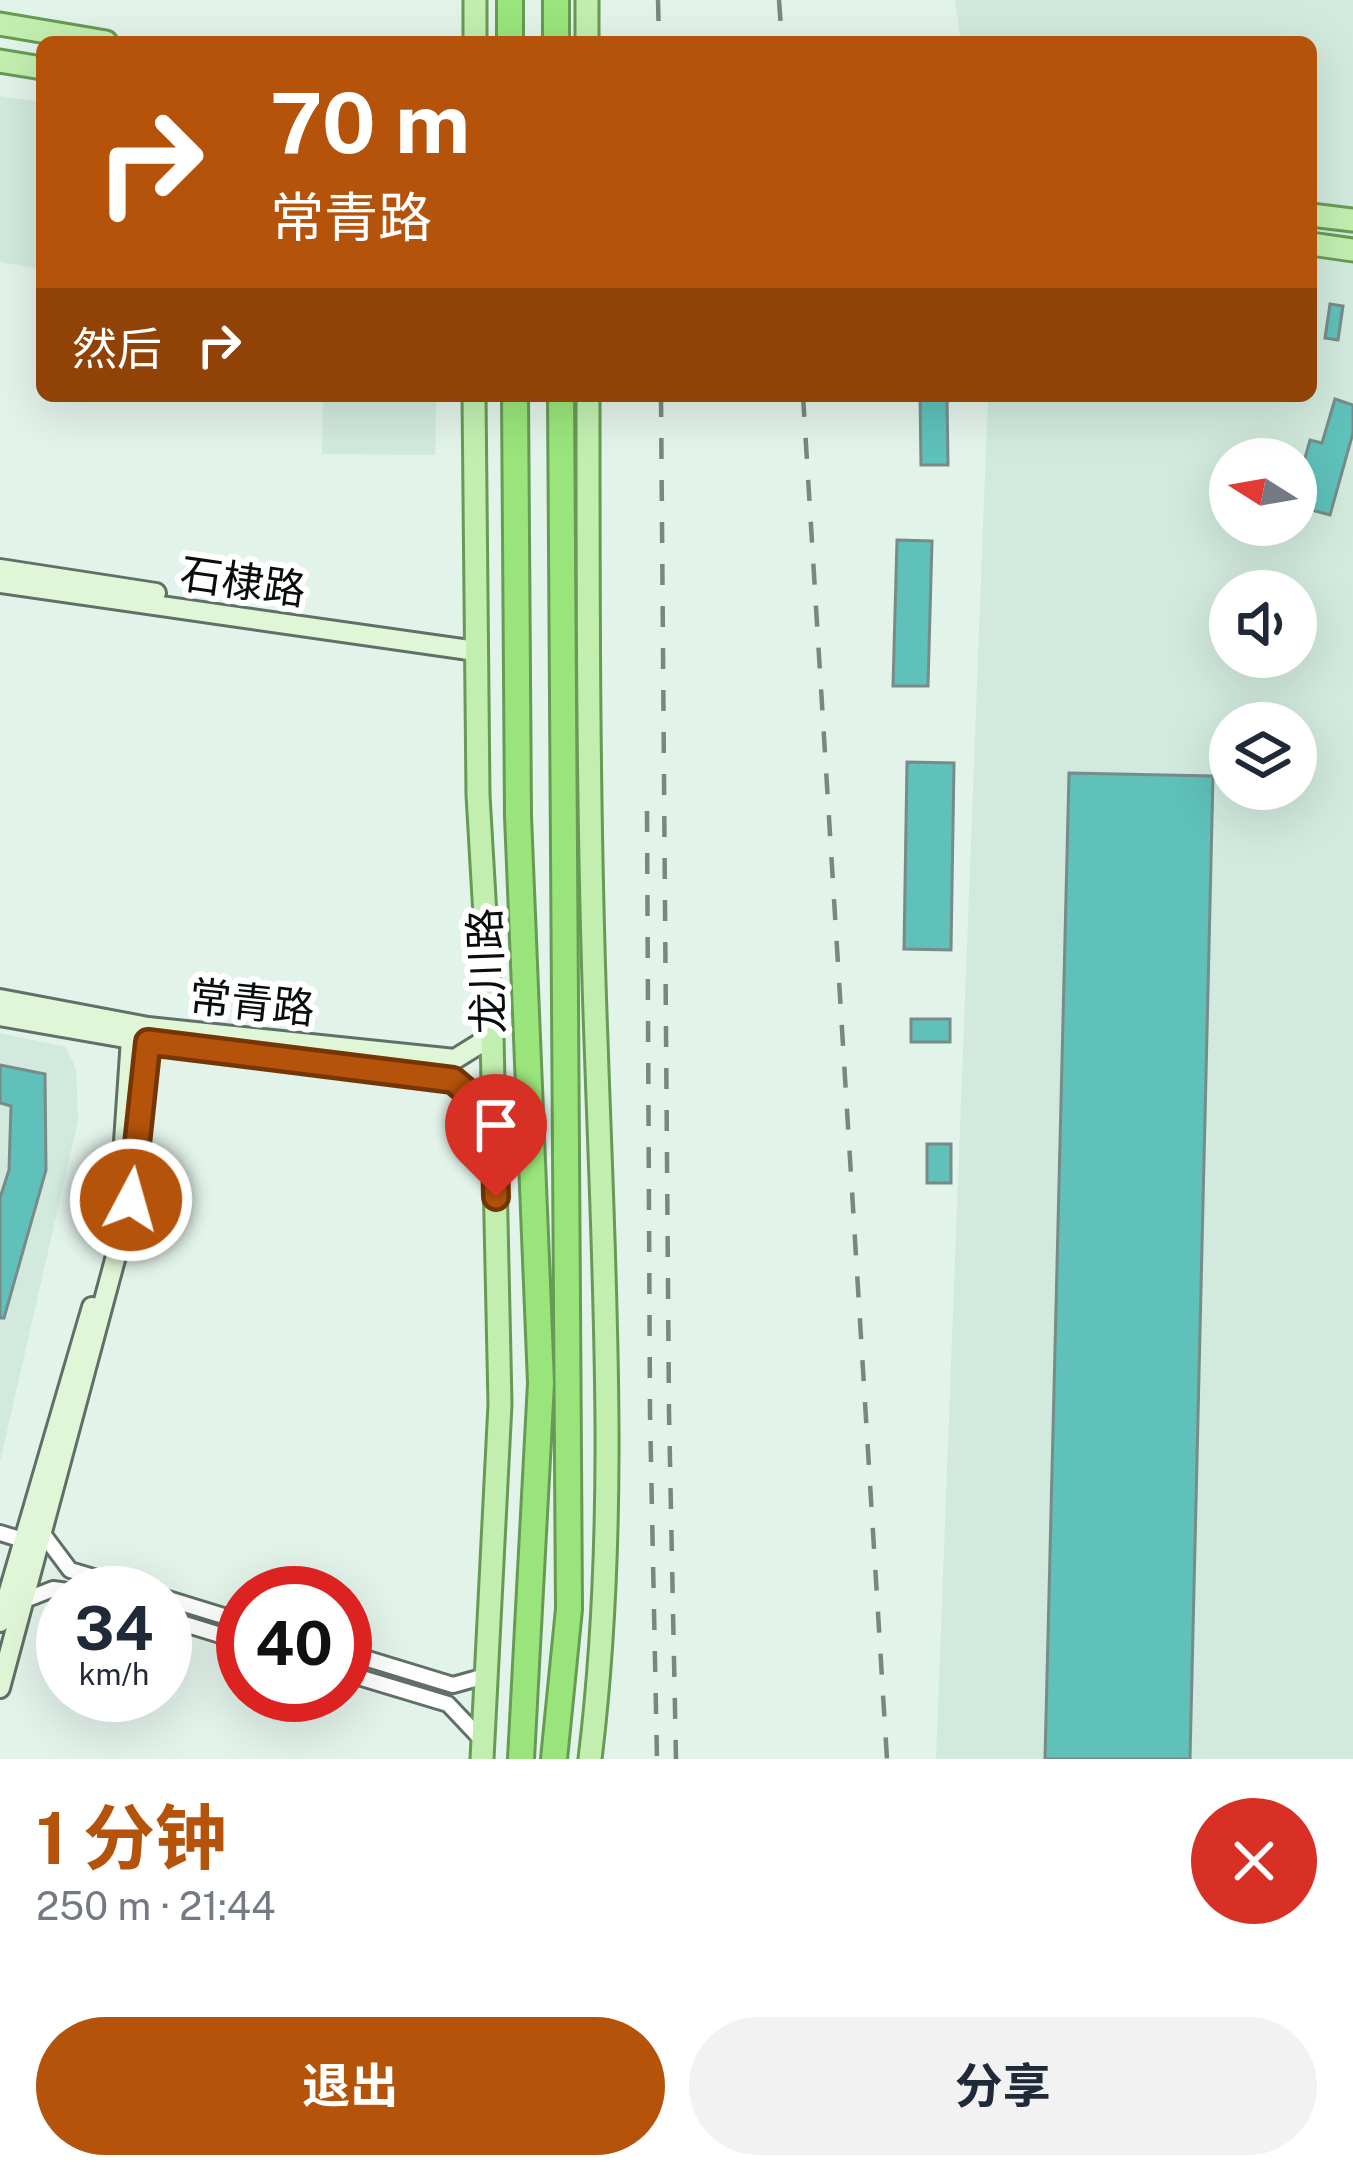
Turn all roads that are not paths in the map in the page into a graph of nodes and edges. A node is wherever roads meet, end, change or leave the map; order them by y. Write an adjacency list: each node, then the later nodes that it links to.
1 (475, 0): 7 (main road)
2 (510, 0): 8 (highway)
3 (556, 0): 9 (highway)
4 (587, 0): 10 (main road)
5 (0, 24): 6 (main road)
6 (71, 36)
7 (475, 36)
8 (510, 36)
9 (556, 36)
10 (587, 36)
11 (0, 61): 12 (main road)
12 (36, 67)
13 (1317, 215): 14 (main road)
14 (1353, 220)
15 (1317, 245): 16 (main road)
16 (1353, 250)
17 (474, 402): 23 (main road, 龙川路)
18 (515, 402): 41 (highway, 龙川路)
19 (561, 402): 42 (highway, 龙川路)
20 (589, 402): 43 (main road)
21 (0, 569): 23 (street, 石棣路)
22 (0, 583): 23 (street, 石棣路)
23 (475, 646): 27 (main road, 龙川路)
24 (0, 999): 26 (street, 常青路)
25 (0, 1016): 26 (street, 常青路)
26 (140, 1033): 27 (street, 常青路); 28 (street, 常青路); 30 (street); 31 (street)
27 (492, 1036): 28 (main road, 龙川路)
28 (494, 1115): 37 (main road, 龙川路)
29 (0, 1533): 31 (street)
30 (44, 1534): 32 (street); 34 (street)
31 (23, 1540): 35 (street)
32 (66, 1566)
33 (36, 1596): 34 (street)
34 (25, 1600): 39 (street)
35 (0, 1622)
36 (372, 1660): 37 (street)
37 (489, 1675): 40 (main road, 龙川路)
38 (372, 1681): 40 (street)
39 (0, 1688)
40 (483, 1750)
41 (521, 1759)
42 (554, 1759)
43 (590, 1759)

